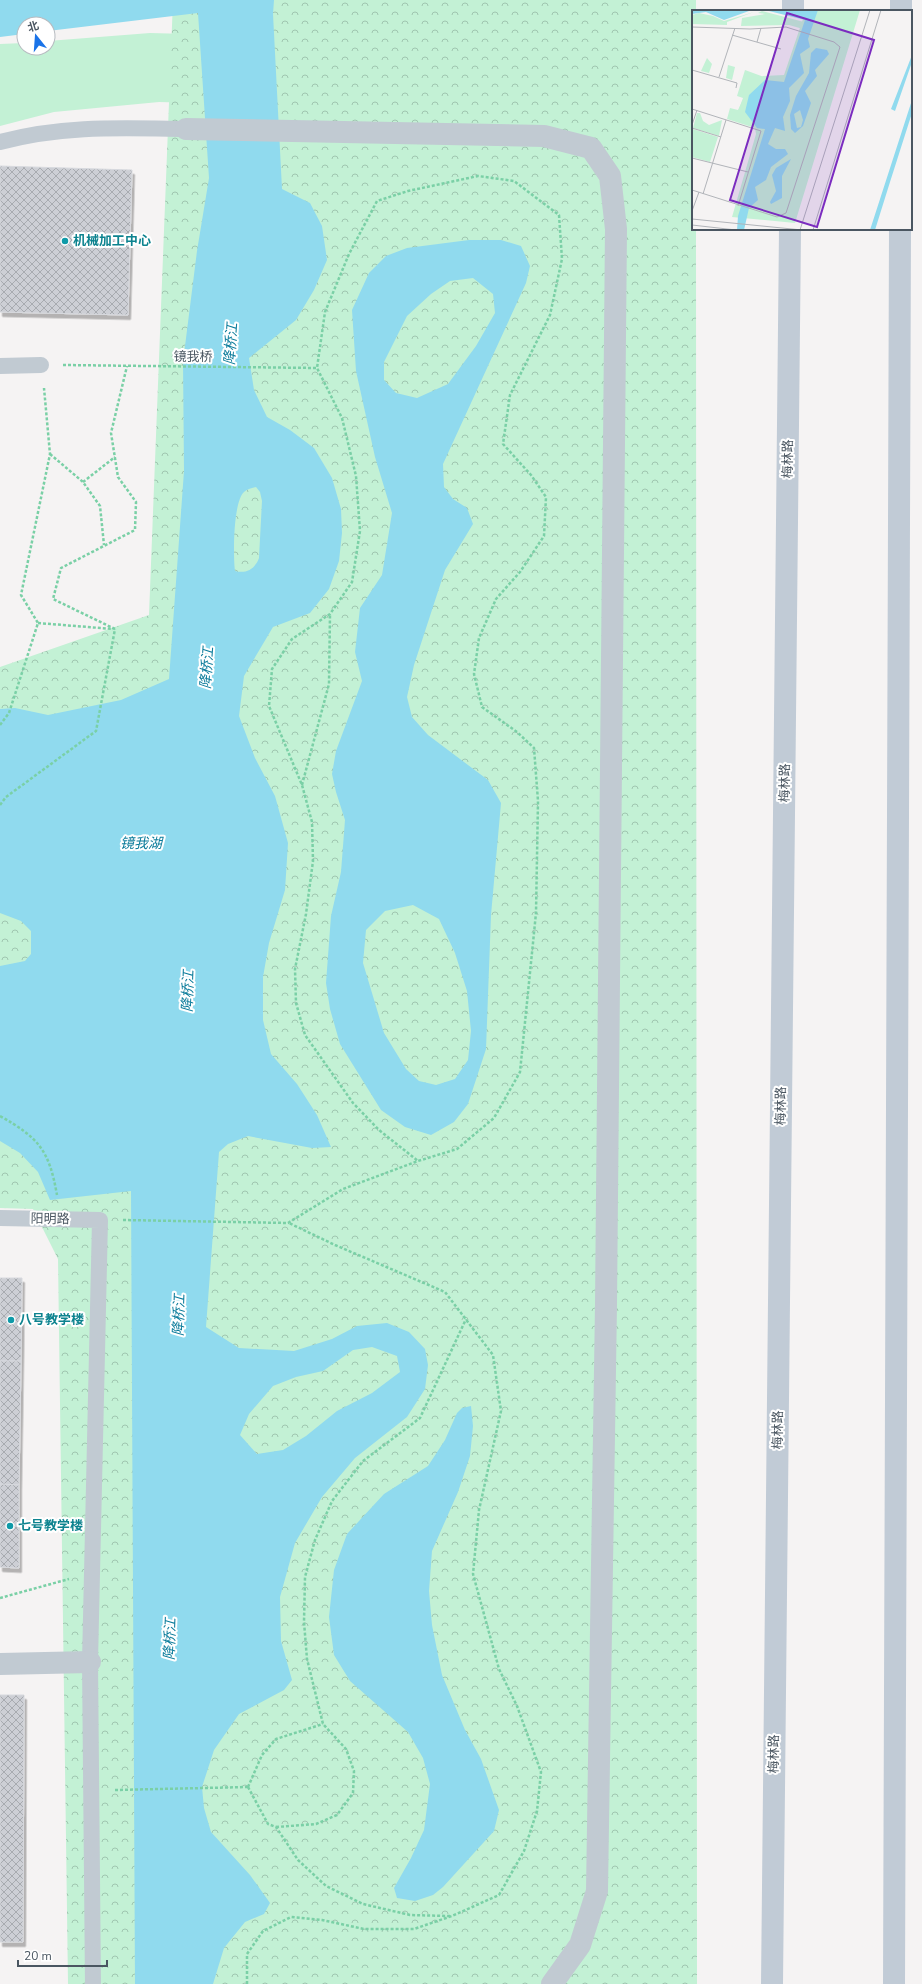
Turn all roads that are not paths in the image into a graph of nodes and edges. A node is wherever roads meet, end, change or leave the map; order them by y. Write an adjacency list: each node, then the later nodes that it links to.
1 (901, 0): 2 (main road)
2 (900, 10)
3 (186, 129): 4 (lane); 13 (street)
4 (0, 142)
5 (790, 230): 14 (main road, 梅林路)
6 (900, 230): 15 (main road)
7 (41, 365): 8 (lane)
8 (0, 366)
9 (0, 1218): 10 (lane, 阳明路)
10 (90, 1662): 11 (street); 12 (lane)
11 (0, 1664)
12 (93, 1984)
13 (552, 1984)
14 (772, 1984)
15 (894, 1984)

